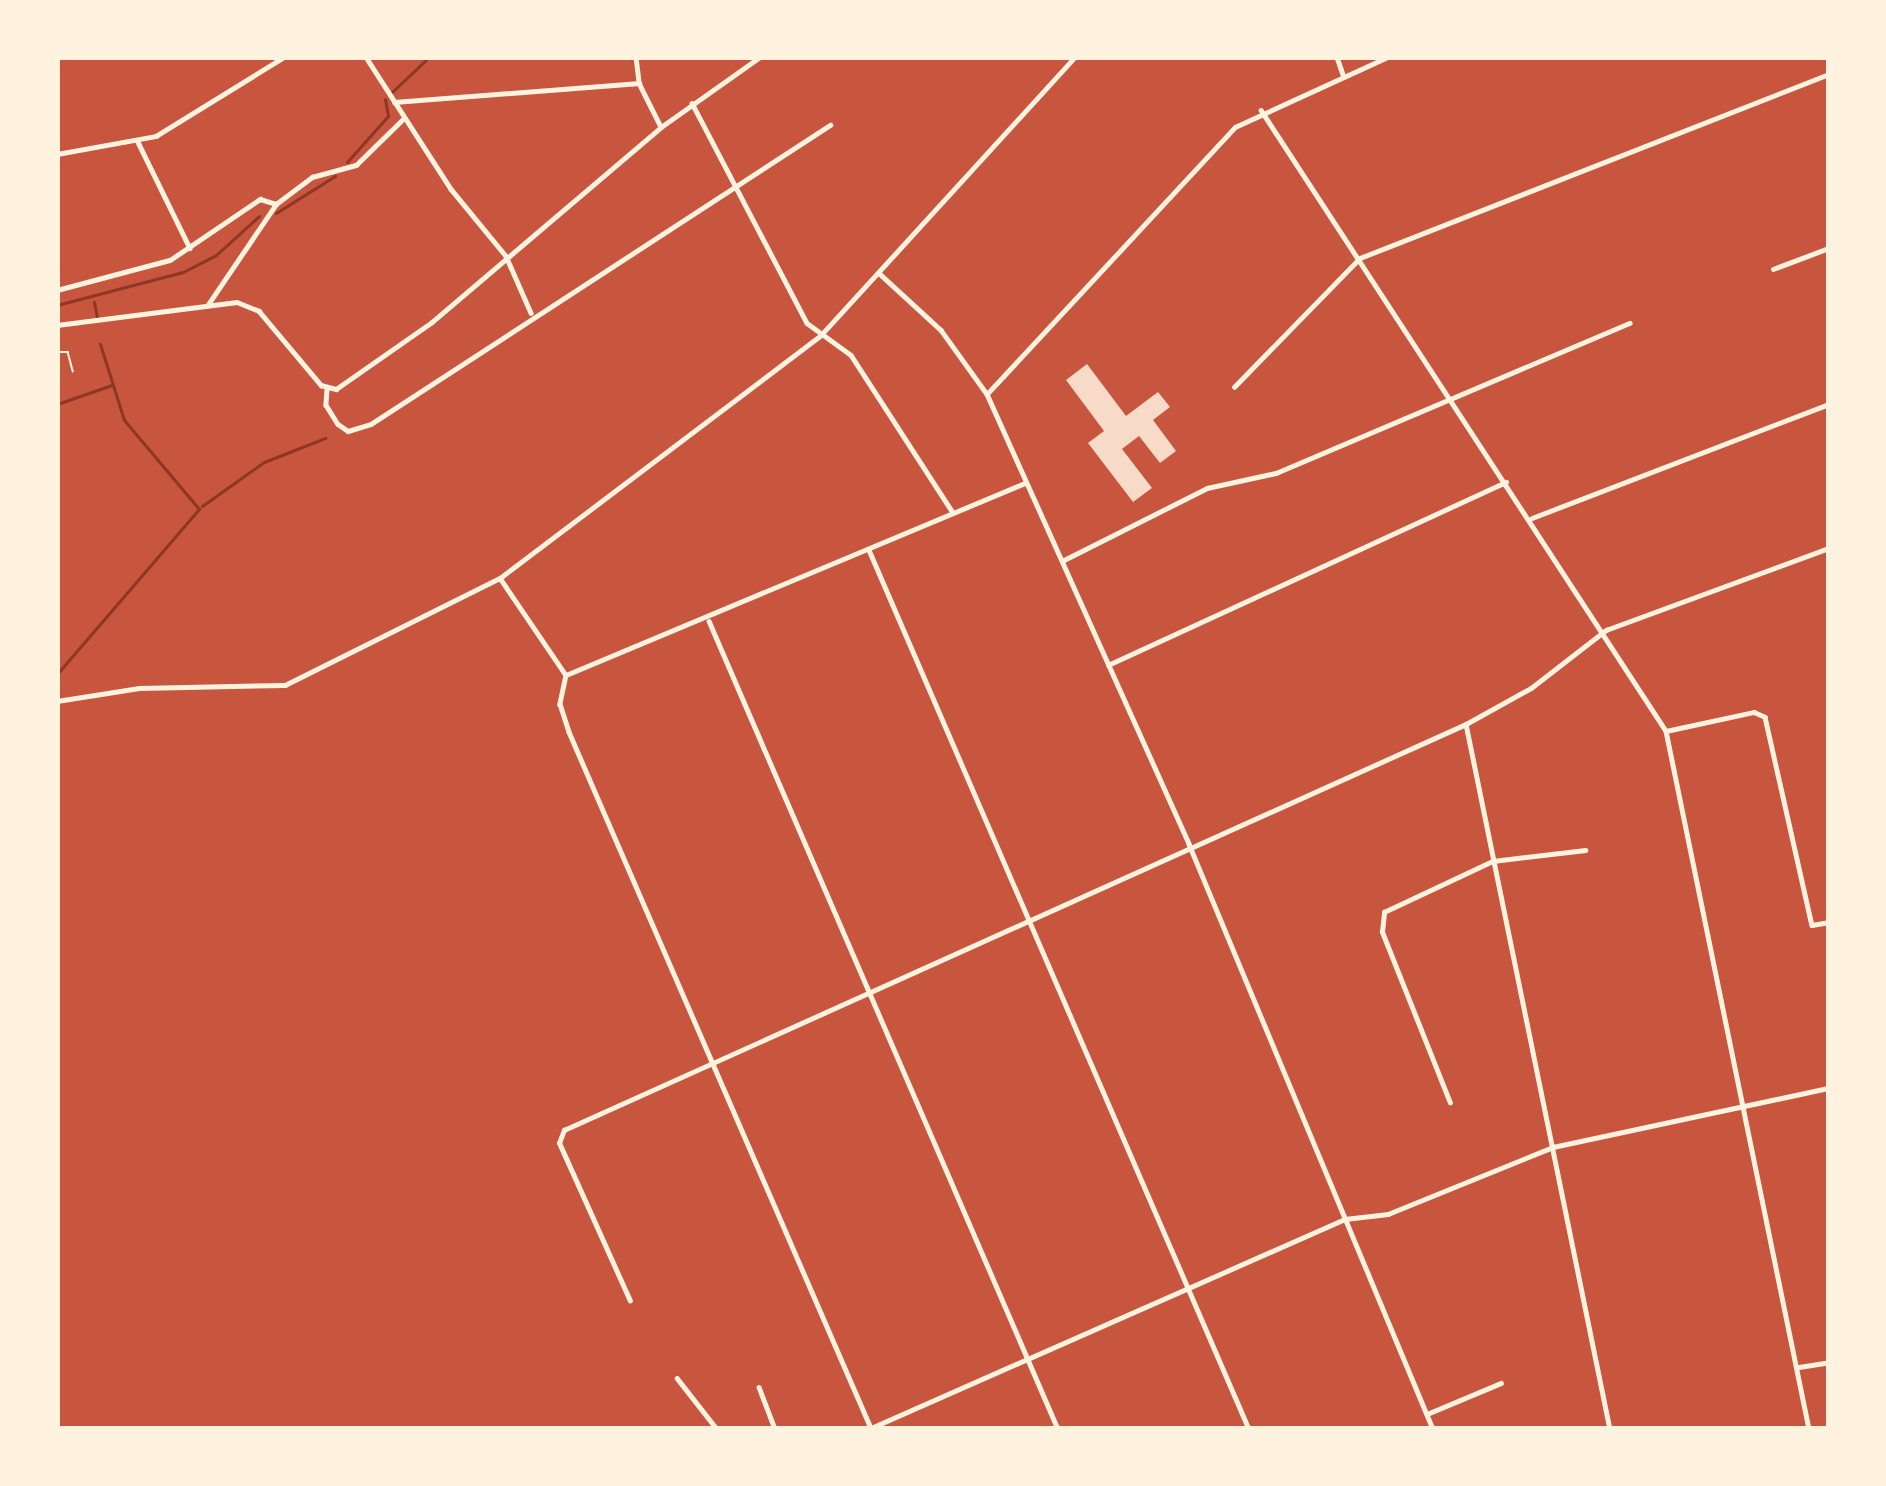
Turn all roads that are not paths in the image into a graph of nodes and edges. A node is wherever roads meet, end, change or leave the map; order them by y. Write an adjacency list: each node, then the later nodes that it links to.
1 (284, 57): 17 (street)
2 (365, 57): 11 (street)
3 (636, 57): 10 (street)
4 (760, 57): 12 (street)
5 (1075, 57): 26 (street)
6 (1337, 57): 8 (street)
7 (1388, 57): 8 (street)
8 (1343, 74): 13 (street)
9 (1829, 74): 24 (street)
10 (639, 83): 11 (street); 16 (street)
11 (394, 101): 14 (street)
12 (692, 103): 16 (street); 19 (street)
13 (1261, 110): 24 (street); 37 (street)
14 (404, 118): 20 (street); 23 (street)
15 (830, 125): 19 (street)
16 (661, 127): 23 (street)
17 (138, 142): 18 (street); 21 (street)
18 (57, 154)
19 (732, 183): 29 (street); 32 (street)
20 (276, 204): 21 (street); 28 (street)
21 (190, 248): 27 (street)
22 (1829, 248): 25 (street)
23 (506, 256): 29 (street); 36 (street)
24 (1360, 258): 35 (street); 38 (street)
25 (1773, 269)
26 (880, 274): 32 (street); 37 (street)
27 (57, 290)
28 (207, 306): 31 (street); 36 (street)
29 (532, 314): 36 (street)
30 (1629, 323): 38 (street)
31 (57, 326)
32 (821, 334): 42 (street); 47 (street)
33 (57, 352): 34 (lane)
34 (73, 371)
35 (1234, 387)
36 (327, 389)
37 (987, 394): 41 (street)
38 (1450, 396): 40 (street); 46 (street)
39 (1829, 404): 43 (street)
40 (1506, 482): 43 (street); 50 (street)
41 (1025, 483): 42 (street); 46 (street)
42 (952, 511): 45 (street)
43 (1532, 518): 49 (street)
44 (1829, 548): 49 (street)
45 (869, 550): 48 (street); 58 (street)
46 (1060, 562): 50 (street)
47 (500, 578): 51 (street); 52 (street)
48 (709, 621): 51 (street); 60 (street)
49 (1606, 630): 53 (street); 54 (street)
50 (1105, 666): 55 (street)
51 (566, 675): 61 (street)
52 (57, 701)
53 (1466, 724): 55 (street); 57 (street)
54 (1666, 731): 59 (street); 64 (street)
55 (1189, 844): 58 (street); 66 (street)
56 (1586, 850): 57 (street)
57 (1493, 861): 63 (street); 65 (street)
58 (1026, 917): 60 (street); 67 (street)
59 (1829, 922)
60 (869, 991): 61 (street); 69 (street)
61 (712, 1059): 68 (street); 76 (street)
62 (1829, 1088): 64 (street)
63 (1450, 1102)
64 (1748, 1106): 65 (street); 71 (street)
65 (1553, 1147): 66 (street); 82 (street)
66 (1345, 1219): 67 (street); 75 (street)
67 (1187, 1286): 69 (street); 80 (street)
68 (629, 1301)
69 (1028, 1354): 76 (street); 79 (street)
70 (1829, 1362): 71 (street)
71 (1797, 1367): 83 (street)
72 (677, 1378): 77 (street)
73 (1501, 1383): 75 (street)
74 (758, 1387): 78 (street)
75 (1426, 1414): 81 (street)
76 (871, 1428)
77 (717, 1429)
78 (775, 1429)
79 (1058, 1429)
80 (1249, 1429)
81 (1433, 1429)
82 (1610, 1429)
83 (1809, 1429)

